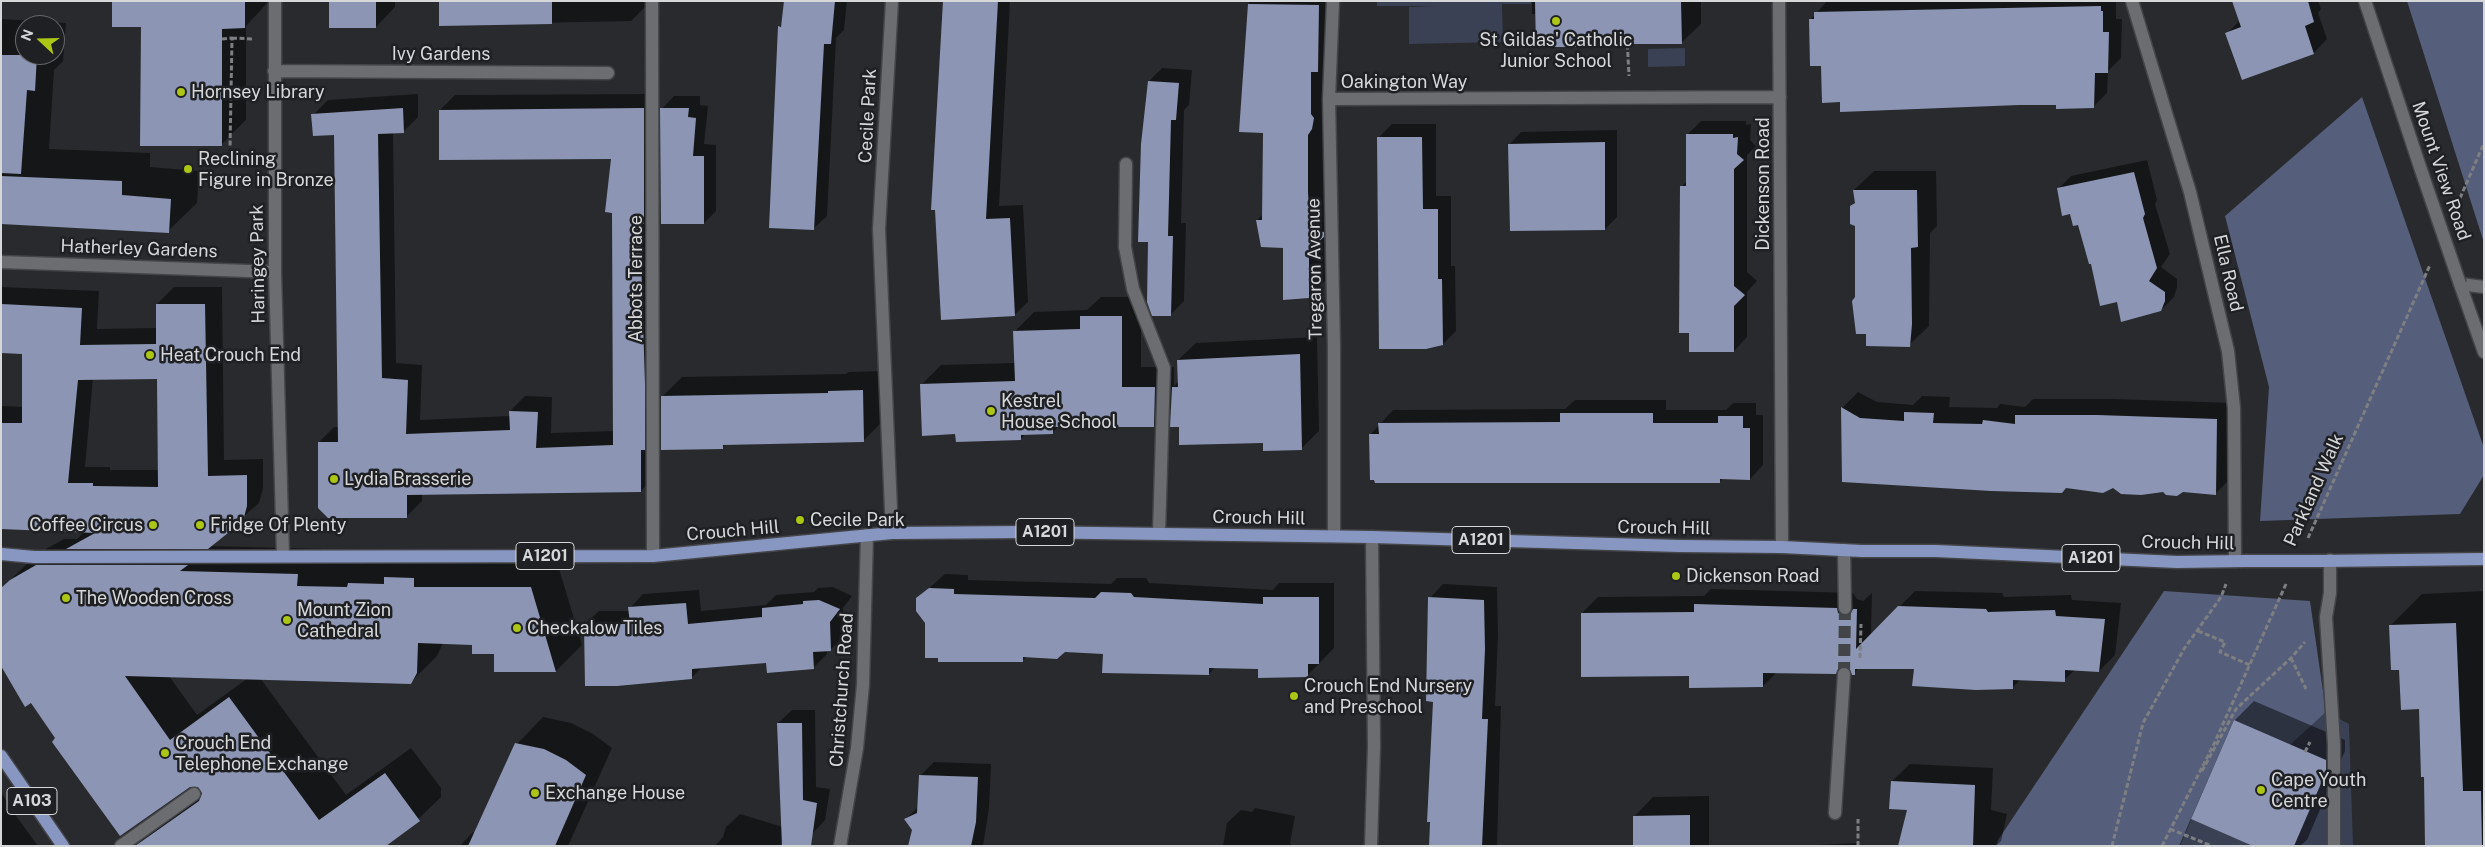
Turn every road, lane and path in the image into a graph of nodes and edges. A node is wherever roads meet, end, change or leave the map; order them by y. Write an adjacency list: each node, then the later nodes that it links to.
1 (275, 1): 11 (street, Haringey Park)
2 (652, 1): 35 (street, Abbots Terrace)
3 (892, 1): 25 (street, Cecile Park)
4 (1333, 1): 14 (street, Tregaron Avenue)
5 (1779, 1): 13 (street, Dickenson Road)
6 (2132, 1): 39 (street, Ella Road)
7 (2365, 1): 22 (street, Mount View Road, bridge)
8 (1627, 36): 10 (path)
9 (222, 39): 16 (path)
10 (1628, 61)
11 (274, 71): 12 (street, Ivy Gardens); 21 (street, Haringey Park)
12 (608, 73)
13 (1780, 97): 14 (street, Oakington Way); 31 (street, Dickenson Road)
14 (1329, 99): 28 (street, Tregaron Avenue)
15 (2484, 143): 18 (path)
16 (230, 148)
17 (1126, 164): 26 (street)
18 (2456, 206)
19 (2432, 261): 30 (path, Parkland Walk)
20 (1, 262): 21 (street, Hatherley Gardens)
21 (275, 272): 34 (street, Haringey Park)
22 (2460, 284): 23 (street); 24 (street, Mount View Road)
23 (2484, 287)
24 (2484, 352)
25 (892, 532): 26 (main road, Crouch Hill / A1201); 27 (main road, Crouch Hill / A1201)
26 (1160, 533): 28 (main road, Crouch Hill / A1201)
27 (867, 535): 35 (main road, Crouch Hill / A1201); 54 (street, Christchurch Road)
28 (1334, 536): 29 (main road, Crouch Hill / A1201)
29 (1372, 537): 31 (main road, Crouch Hill / A1201); 55 (street)
30 (2307, 539)
31 (1782, 547): 32 (main road, Crouch Hill / A1201)
32 (1844, 550): 39 (main road, Crouch Hill / A1201); 43 (street)
33 (1, 554): 36 (main road, Crouch Hill / A1201)
34 (283, 556): 35 (main road, Crouch Hill / A1201); 36 (main road, Crouch Hill / A1201)
35 (653, 556)
36 (34, 557): 40 (main road, Crouch Hill / A1201)
37 (2484, 559): 38 (main road, Crouch Hill / A1201)
38 (2325, 560): 39 (main road, Crouch Hill / A1201, bridge); 44 (street)
39 (2240, 561)
40 (1, 563)
41 (2290, 575): 46 (path)
42 (2221, 597): 45 (path)
43 (1845, 608)
44 (2326, 617): 51 (path); 59 (street)
45 (2198, 631): 46 (path); 56 (path)
46 (2250, 665): 51 (path)
47 (1844, 674): 50 (street)
48 (1, 756): 52 (main road, A103)
49 (194, 794): 53 (street)
50 (1835, 813)
51 (2170, 830): 57 (path); 58 (path)
52 (63, 846)
53 (121, 846)
54 (840, 846)
55 (1371, 846)
56 (2112, 846)
57 (2162, 846)
58 (2212, 846)
59 (2334, 846)

